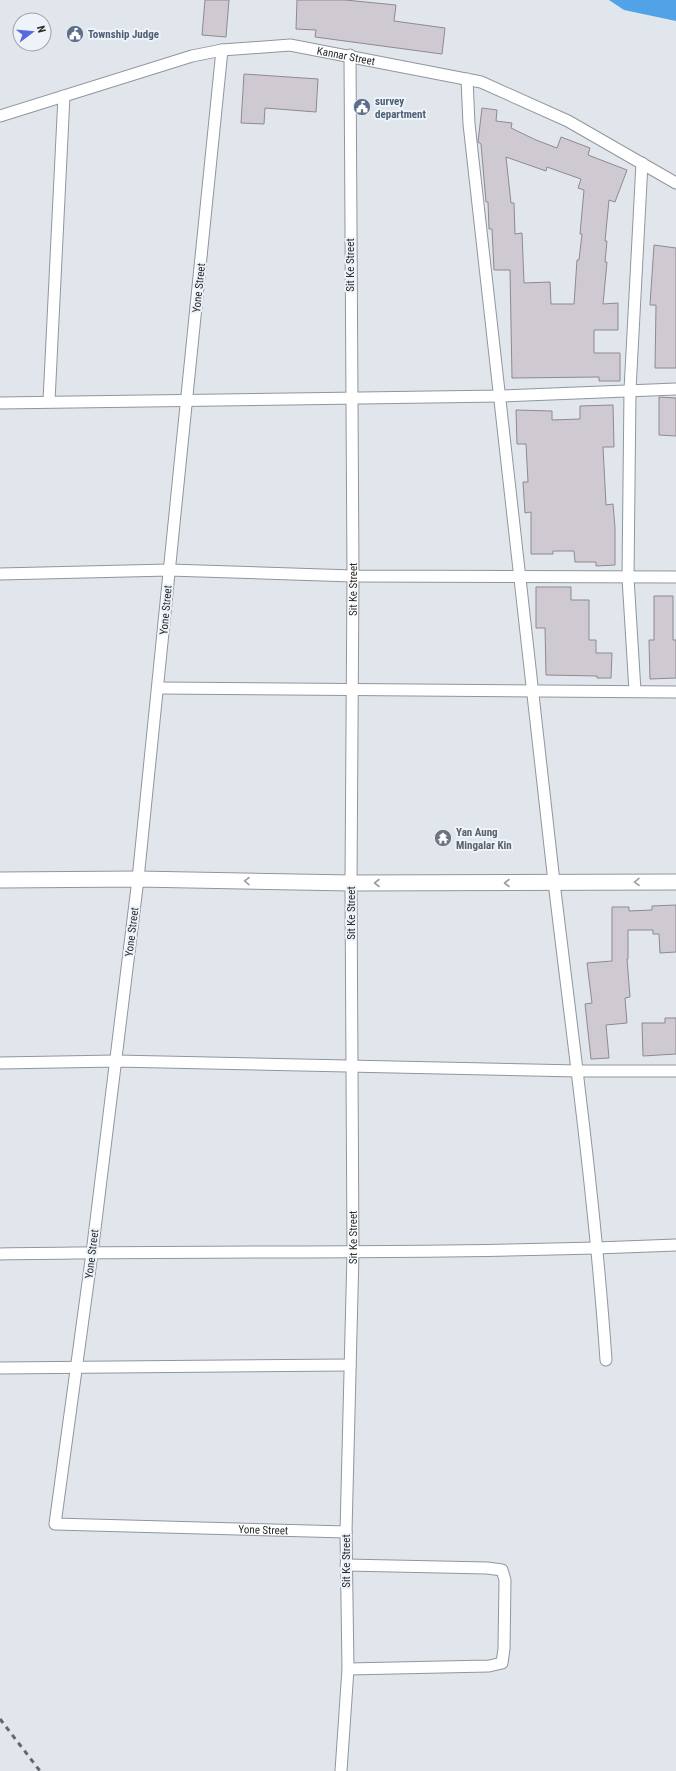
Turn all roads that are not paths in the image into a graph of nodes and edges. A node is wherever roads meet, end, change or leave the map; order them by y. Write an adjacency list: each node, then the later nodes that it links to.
1 (222, 50): 2 (street, Kannar Street); 4 (street, Kannar Street); 13 (street, Yone Street)
2 (350, 55): 3 (street, Kannar Street); 11 (street, Sit Ke Street)
3 (467, 79): 6 (street, Kannar Street); 10 (street)
4 (64, 96): 5 (street, Kannar Street); 12 (street)
5 (0, 116)
6 (642, 163): 7 (street, Kannar Street); 9 (street)
7 (676, 183)
8 (676, 389): 9 (street)
9 (630, 390): 10 (street); 20 (street)
10 (501, 396): 11 (street); 18 (street)
11 (351, 398): 13 (street); 17 (street, Sit Ke Street)
12 (49, 401): 13 (street); 14 (street)
13 (187, 401): 15 (street, Yone Street)
14 (0, 403)
15 (170, 570): 16 (street); 17 (street); 21 (street, Yone Street)
16 (0, 574)
17 (353, 576): 18 (street); 22 (street, Sit Ke Street)
18 (521, 577): 20 (street); 23 (street)
19 (676, 577): 20 (street)
20 (628, 578): 24 (street)
21 (159, 688): 22 (street); 27 (street, Yone Street)
22 (352, 689): 23 (street); 29 (street, Sit Ke Street)
23 (533, 690): 24 (street); 30 (street)
24 (635, 691): 25 (street)
25 (676, 692)
26 (0, 880): 27 (street)
27 (138, 880): 29 (street, one-way to 27); 31 (street, Yone Street)
28 (676, 882): 30 (street, one-way to 30)
29 (351, 883): 30 (street, one-way to 29); 33 (street, Sit Ke Street)
30 (554, 883): 34 (street)
31 (116, 1060): 32 (street); 33 (street); 38 (street, Yone Street)
32 (0, 1063)
33 (351, 1065): 34 (street); 39 (street, Sit Ke Street)
34 (578, 1071): 35 (street); 37 (street)
35 (676, 1071)
36 (676, 1245): 37 (street)
37 (598, 1249): 39 (street); 41 (street)
38 (92, 1253): 39 (street); 40 (street); 44 (street, Yone Street)
39 (352, 1253): 42 (street, Sit Ke Street)
40 (0, 1254)
41 (606, 1360)
42 (350, 1365): 44 (street); 45 (street, Sit Ke Street)
43 (0, 1368): 44 (street)
44 (77, 1368): 45 (street, Yone Street)
45 (346, 1532): 46 (street, Sit Ke Street)
46 (346, 1565): 47 (street, Sit Ke Street); 47 (street)
47 (348, 1669): 48 (street, Sit Ke Street)
48 (341, 1771)

